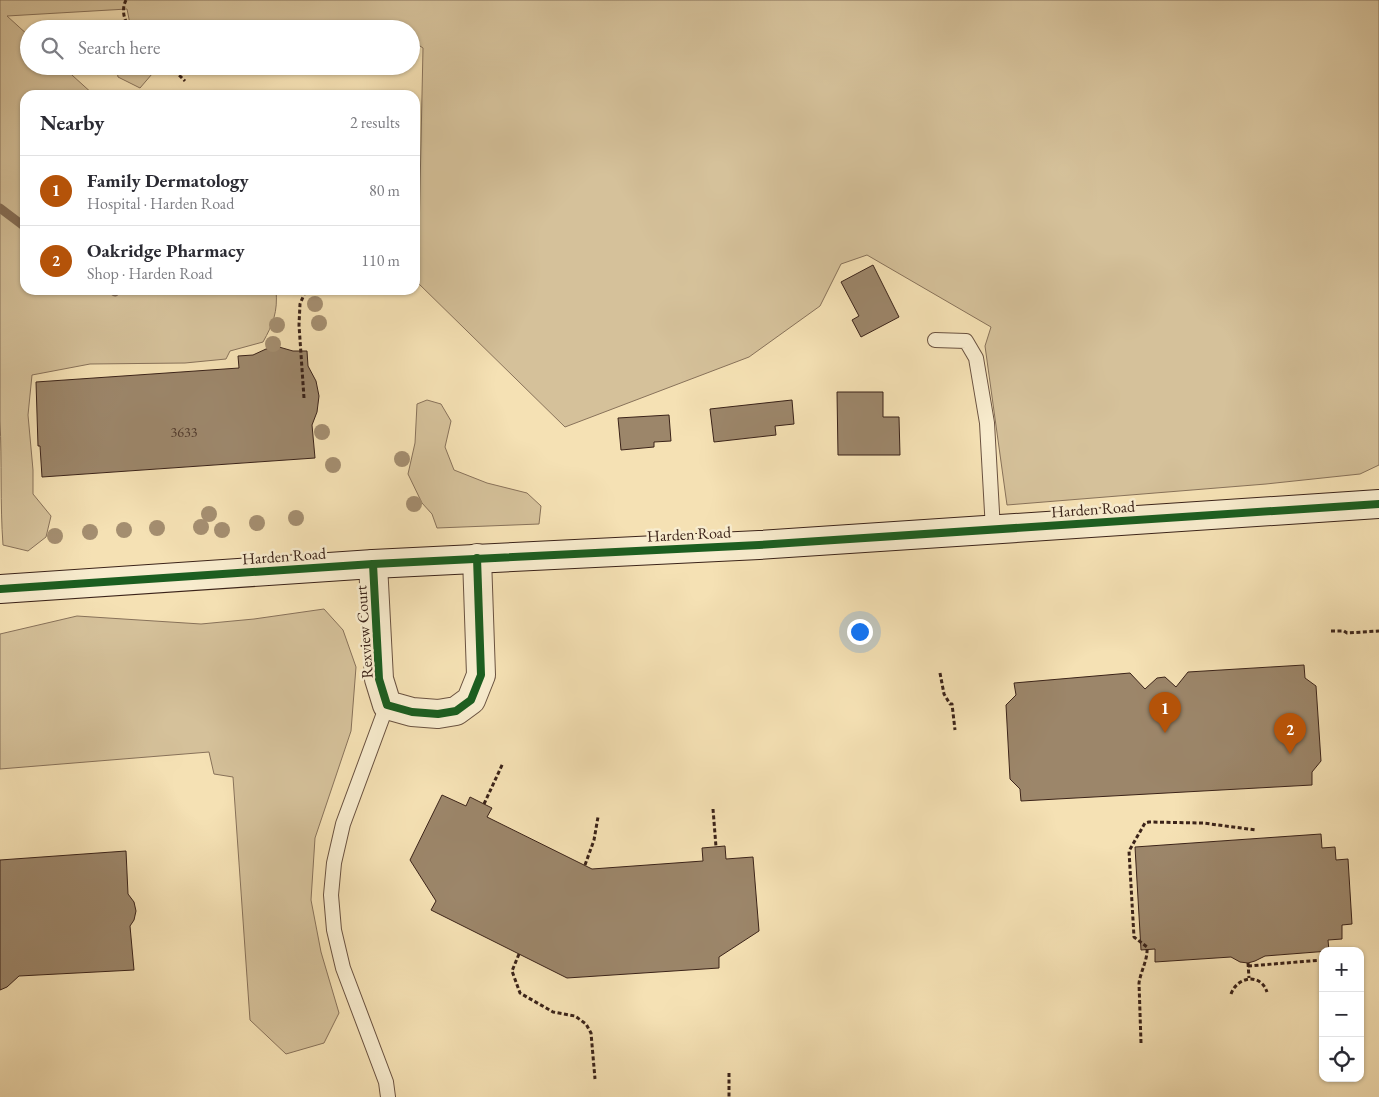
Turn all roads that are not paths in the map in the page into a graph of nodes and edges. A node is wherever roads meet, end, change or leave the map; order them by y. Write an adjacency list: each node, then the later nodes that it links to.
1 (935, 340): 3 (lane)
2 (1379, 504): 3 (street, Harden Road)
3 (993, 530): 4 (street, Harden Road)
4 (477, 558): 5 (street, Harden Road); 7 (street)
5 (373, 564): 6 (street, Harden Road); 7 (street, Rexview Court)
6 (0, 589)
7 (387, 705): 8 (lane)
8 (388, 1097)

